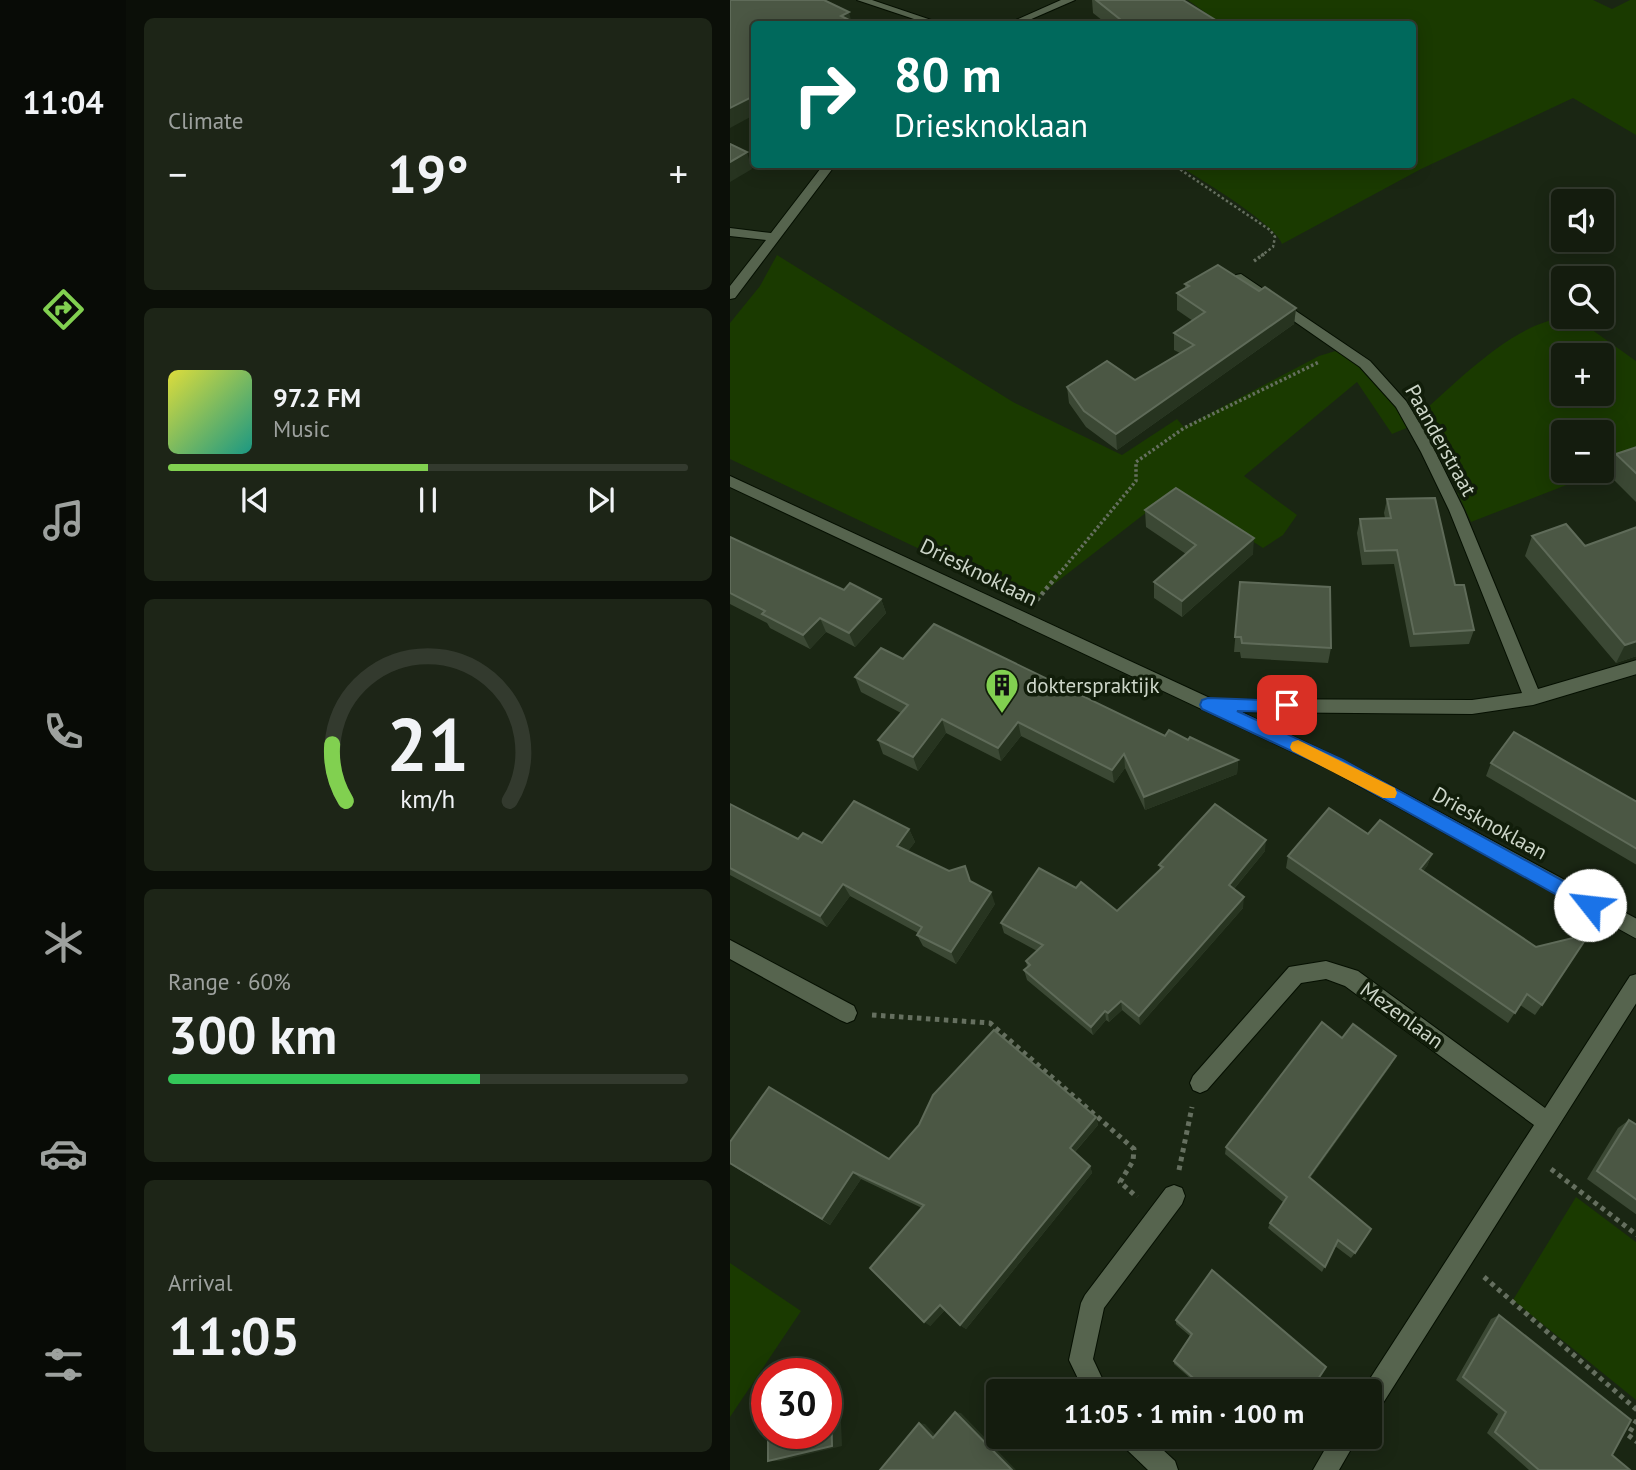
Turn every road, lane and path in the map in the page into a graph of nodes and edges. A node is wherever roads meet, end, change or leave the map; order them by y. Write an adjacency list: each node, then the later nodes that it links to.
1 (861, 0): 3 (street)
2 (1070, 0): 6 (street)
3 (881, 8): 4 (street); 5 (street)
4 (902, 21)
5 (927, 21)
6 (1019, 21)
7 (827, 168): 10 (street)
8 (1178, 168): 11 (path)
9 (730, 232): 10 (street)
10 (776, 237): 12 (street)
11 (1241, 278): 13 (street, Paanderstraat)
12 (730, 295)
13 (1350, 352): 15 (path); 17 (street, Paanderstraat)
14 (730, 481): 15 (street, Driesknoklaan)
15 (1025, 620): 18 (street, Driesknoklaan)
16 (1636, 667): 17 (street, Driesknoklaan)
17 (1533, 698): 18 (street, Driesknoklaan)
18 (1208, 705): 19 (street, Driesknoklaan)
19 (1636, 930)
20 (730, 949): 22 (street)
21 (1636, 984): 24 (street)
22 (847, 1013): 27 (path)
23 (1200, 1083): 24 (street, Mezenlaan); 26 (path)
24 (1547, 1122): 25 (street)
25 (1528, 1152): 28 (path); 29 (street)
26 (1174, 1196): 27 (street)
27 (1158, 1216): 30 (street)
28 (1636, 1235)
29 (1461, 1257): 31 (street); 32 (path)
30 (1090, 1379)
31 (1382, 1382)
32 (1636, 1410)
33 (1636, 1420): 34 (path)
34 (1636, 1441)
35 (1144, 1449): 37 (street)
36 (1339, 1449): 38 (street)
37 (1166, 1470)
38 (1325, 1470)

